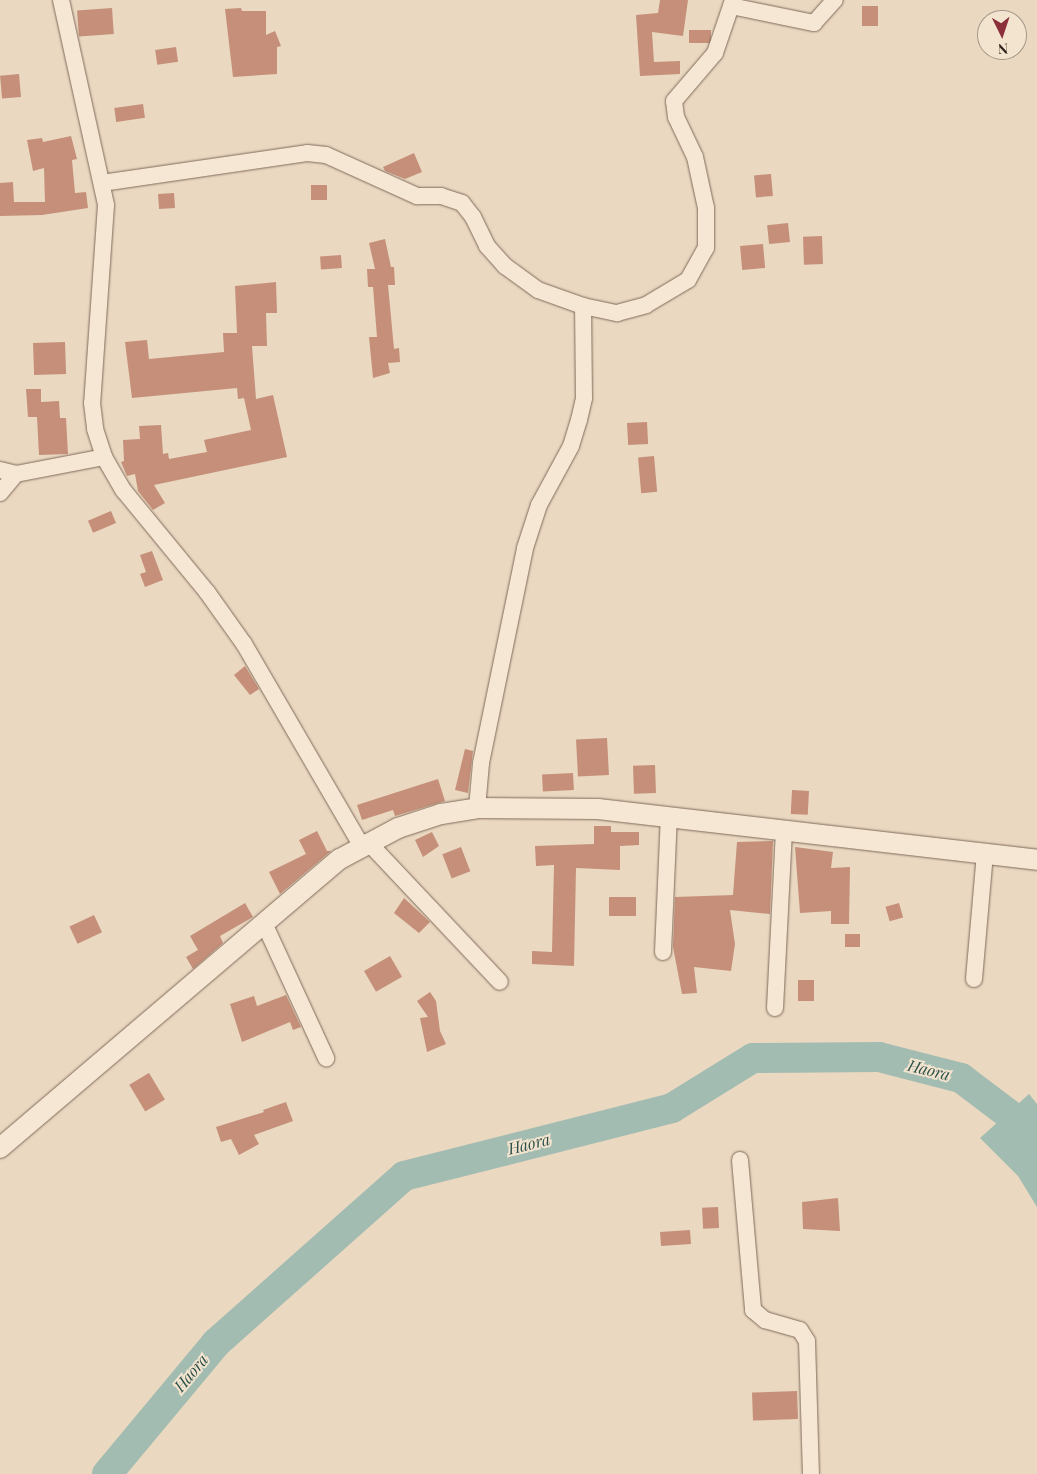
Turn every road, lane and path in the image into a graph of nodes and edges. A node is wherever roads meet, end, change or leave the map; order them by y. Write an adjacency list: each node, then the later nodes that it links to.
1 (61, 0): 4 (street)
2 (835, 0): 3 (street)
3 (732, 3): 5 (street)
4 (102, 183): 5 (street); 6 (street)
5 (582, 306): 9 (street)
6 (104, 457): 7 (street); 12 (street)
7 (8, 472): 8 (street)
8 (0, 493)
9 (477, 808): 10 (street); 12 (street)
10 (669, 817): 11 (street); 16 (street)
11 (784, 830): 13 (street); 19 (street)
12 (365, 844): 15 (street); 18 (street)
13 (985, 853): 14 (street); 17 (street)
14 (1037, 860)
15 (264, 923): 20 (street); 21 (street)
16 (663, 952)
17 (974, 979)
18 (500, 982)
19 (775, 1008)
20 (326, 1058)
21 (0, 1148)
22 (740, 1160): 23 (street)
23 (811, 1474)

